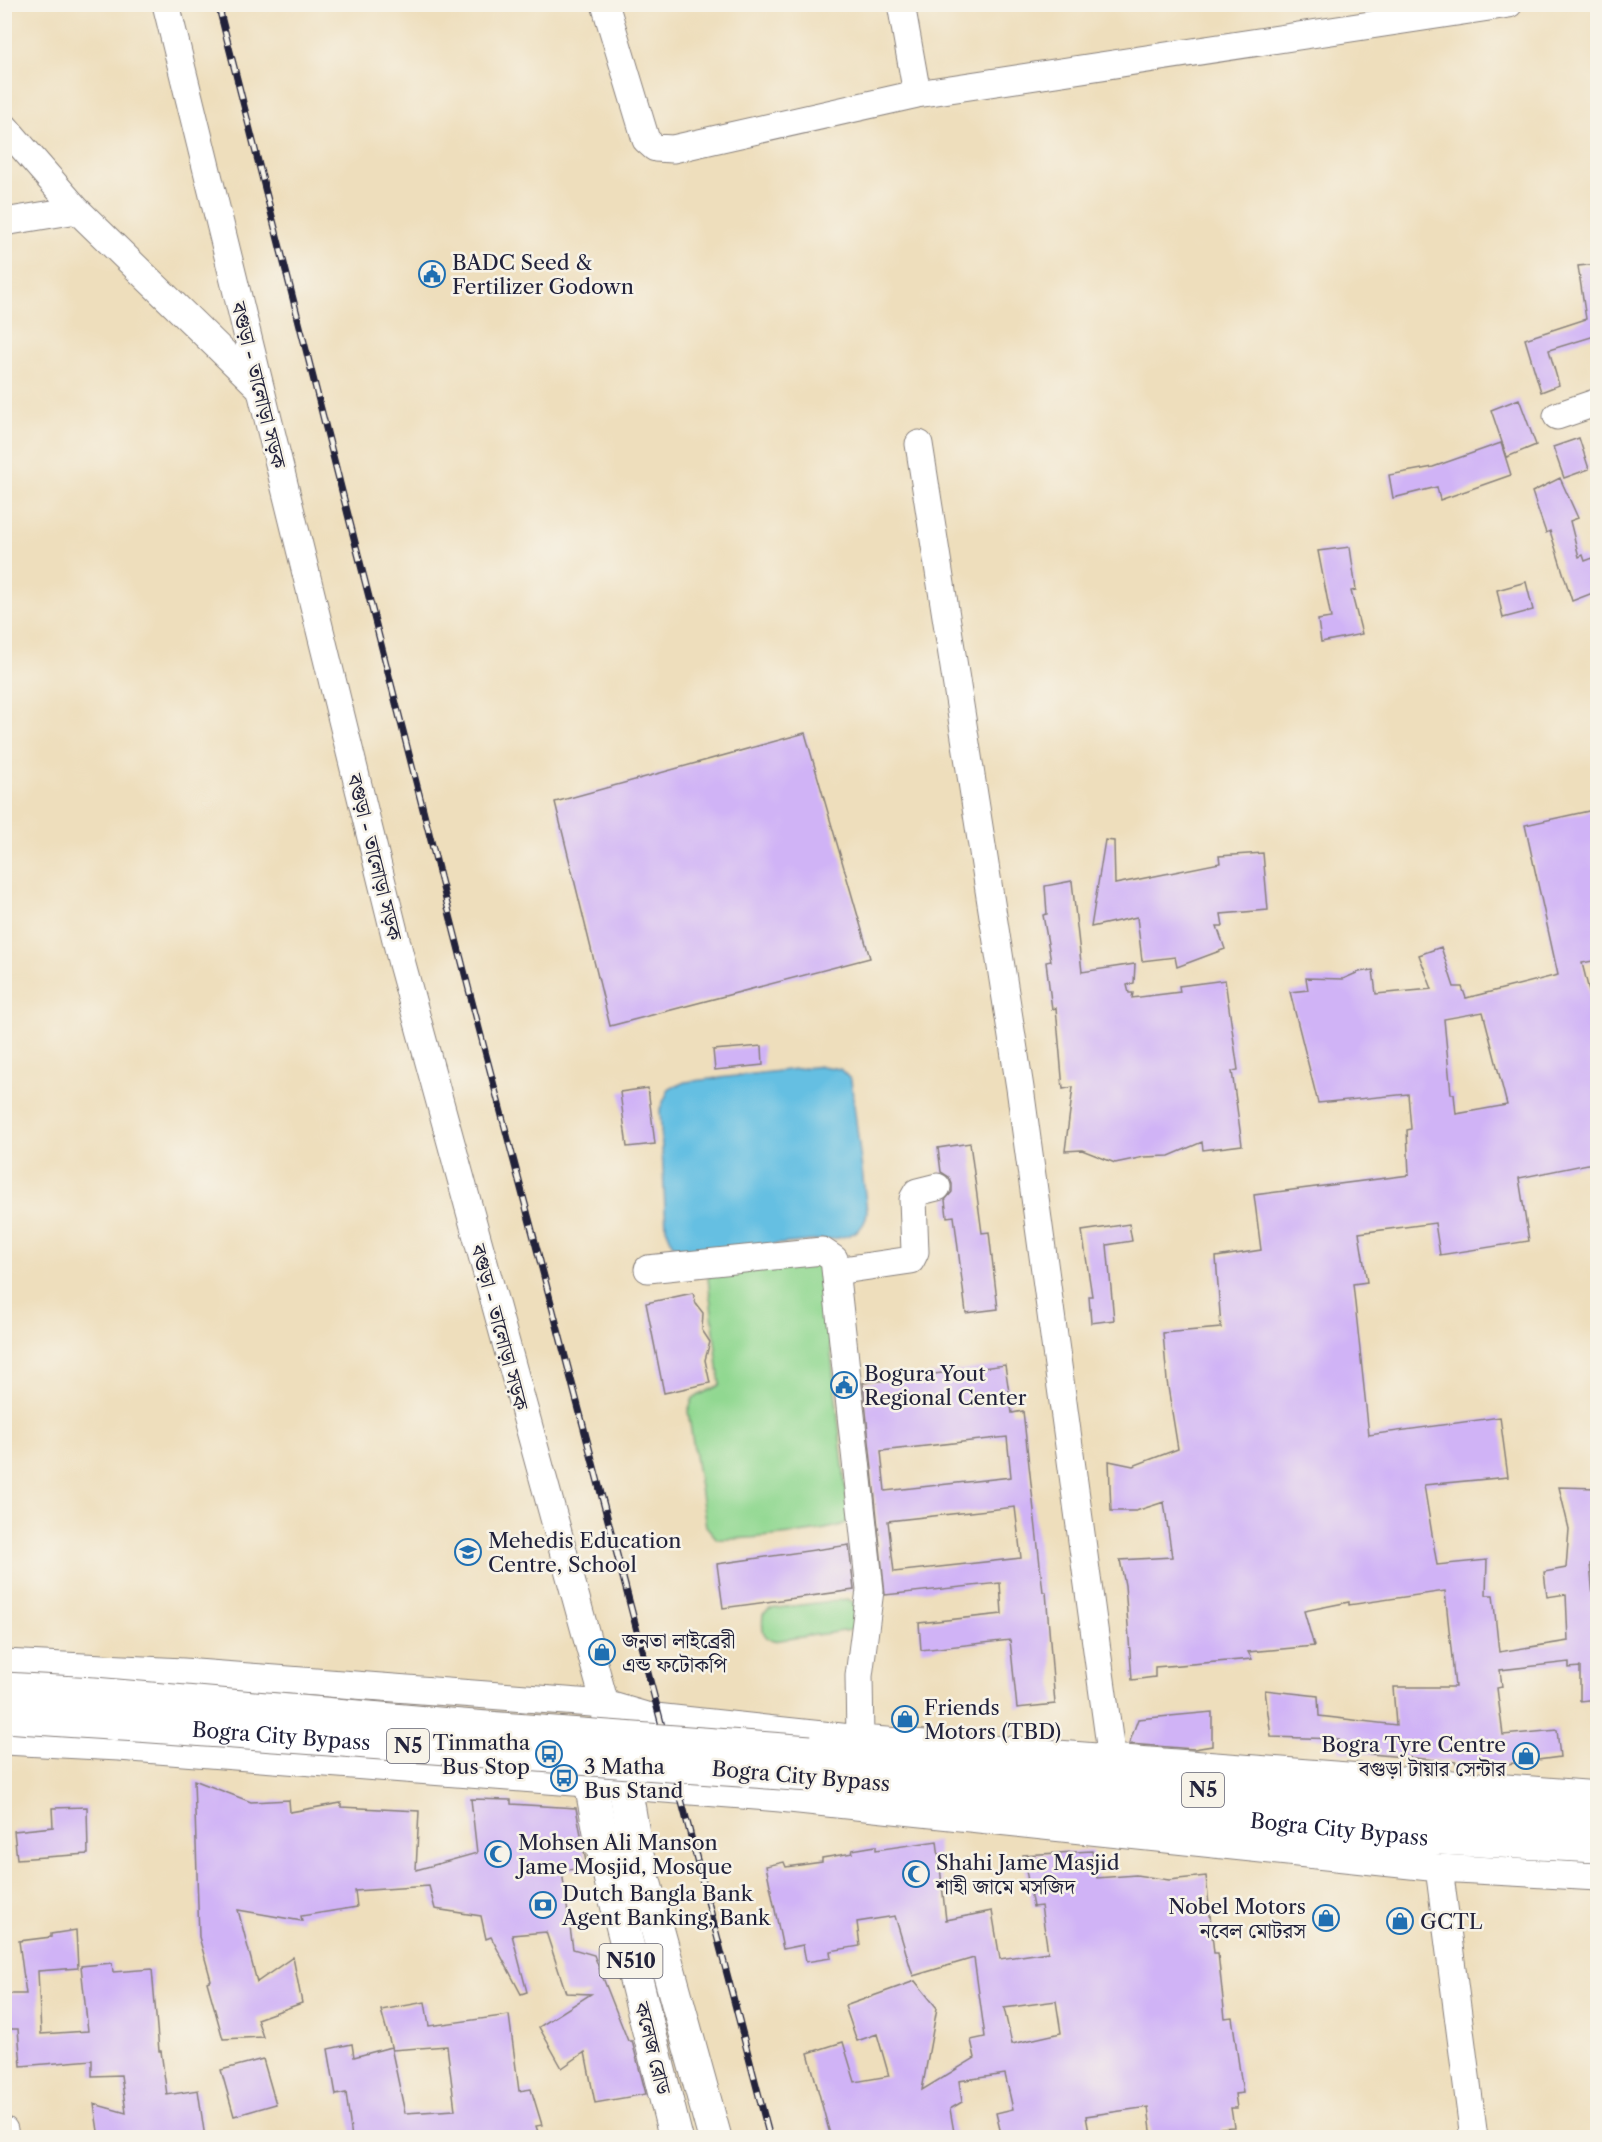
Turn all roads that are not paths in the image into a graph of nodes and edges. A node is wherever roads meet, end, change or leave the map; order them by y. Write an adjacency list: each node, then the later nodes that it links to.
1 (166, 4): 9 (street, বগুড়া - তালোড়া সড়ক)
2 (605, 4): 5 (street)
3 (901, 4): 5 (street)
4 (1509, 4): 5 (street)
5 (917, 94)
6 (4, 126): 7 (street)
7 (77, 210): 8 (street); 9 (street)
8 (4, 222)
9 (260, 387): 18 (street, বগুড়া - তালোড়া সড়ক)
10 (1598, 402): 11 (street)
11 (1557, 416)
12 (920, 444): 22 (street)
13 (938, 1187): 15 (street)
14 (648, 1269): 15 (street)
15 (836, 1270): 20 (street)
16 (4, 1663): 18 (street)
17 (4, 1689): 25 (highway, Bogra City Bypass / N5, bridge)
18 (604, 1704): 20 (street); 23 (street, বগুড়া - তালোড়া সড়ক)
19 (4, 1716): 26 (highway, Bogra City Bypass / N5, bridge)
20 (860, 1739): 22 (street)
21 (4, 1741): 23 (street)
22 (1112, 1760): 24 (street)
23 (608, 1785): 27 (street); 31 (highway, কলেজ রোড / N510); 32 (highway, কলেজ রোড / N510)
24 (1598, 1795)
25 (1598, 1817)
26 (1598, 1846)
27 (1439, 1868): 28 (street); 33 (street)
28 (1598, 1877)
29 (4, 2130): 30 (street)
30 (5, 2138)
31 (676, 2138)
32 (716, 2138)
33 (1474, 2138)

